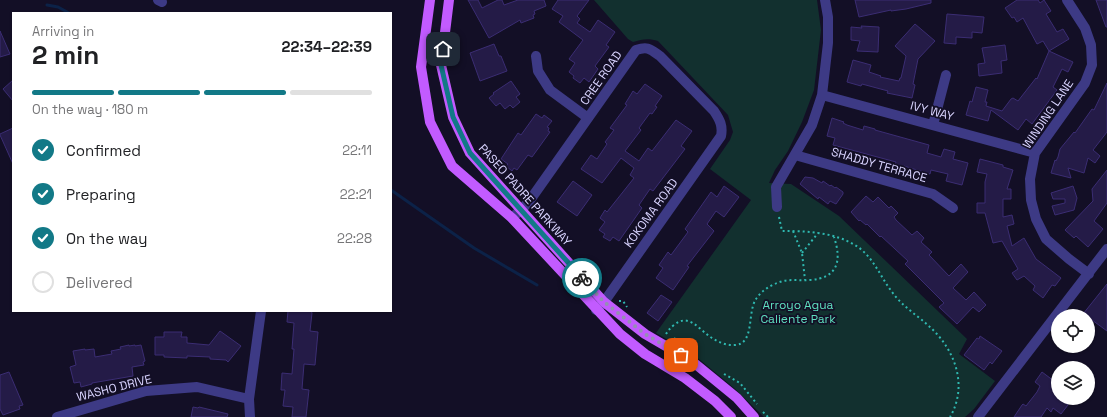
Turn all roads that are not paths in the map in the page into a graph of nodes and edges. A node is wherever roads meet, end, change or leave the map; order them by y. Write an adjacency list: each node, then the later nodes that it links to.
1 (430, 0): 16 (main road, PASEO PADRE PARKWAY)
2 (449, 0): 15 (main road, PASEO PADRE PARKWAY)
3 (825, 0): 7 (street)
4 (1067, 0): 11 (street, WINDING LANE)
5 (536, 56): 8 (street)
6 (946, 75): 9 (street)
7 (822, 95): 9 (street, IVY WAY); 12 (street)
8 (588, 118): 10 (street, CREE ROAD); 15 (street, CREE ROAD)
9 (933, 125): 11 (street, IVY WAY)
10 (722, 129): 19 (street, KOKOMA ROAD)
11 (1035, 153): 18 (street, WINDING LANE)
12 (795, 155): 13 (street); 14 (street, SHADDY TERRACE)
13 (777, 207)
14 (953, 208)
15 (521, 209): 16 (street, CREE ROAD); 19 (main road, PASEO PADRE PARKWAY)
16 (512, 218): 20 (main road, PASEO PADRE PARKWAY)
17 (1107, 249): 18 (street)
18 (1089, 274): 27 (street)
19 (604, 302): 20 (street, KOKOMA ROAD); 26 (main road, PASEO PADRE PARKWAY)
20 (596, 310): 25 (main road, PASEO PADRE PARKWAY)
21 (260, 312): 22 (street)
22 (249, 399): 23 (street, WASHO DRIVE); 24 (street)
23 (57, 417)
24 (250, 417)
25 (731, 417)
26 (754, 417)
27 (978, 417)

